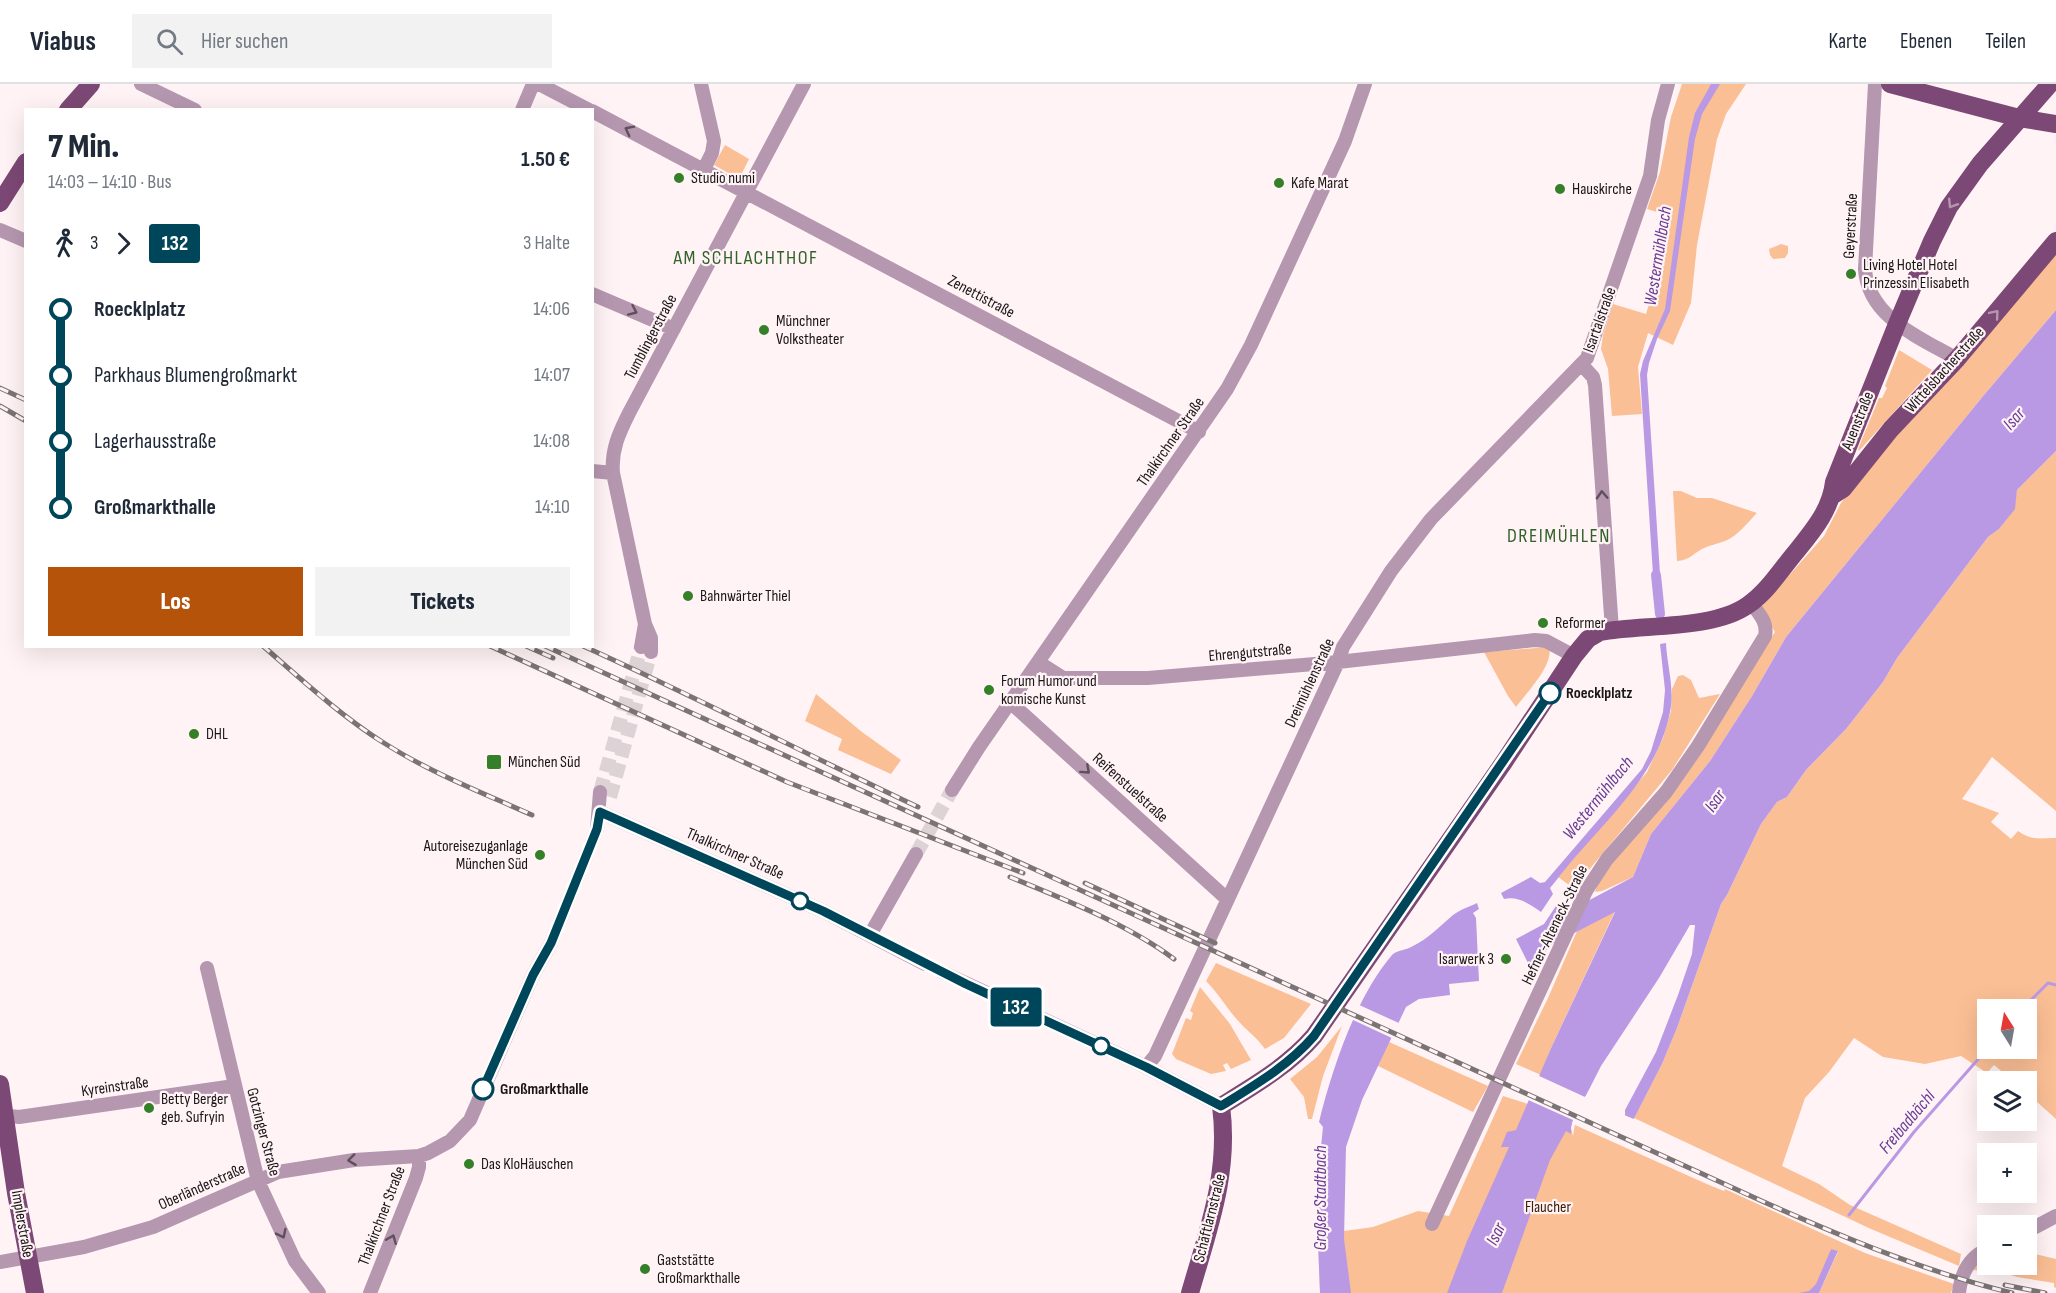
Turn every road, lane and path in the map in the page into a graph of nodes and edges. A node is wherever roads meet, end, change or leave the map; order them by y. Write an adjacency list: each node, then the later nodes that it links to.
1 (91, 84): 12 (main road)
2 (141, 84): 13 (street)
3 (532, 84): 14 (street)
4 (539, 84): 15 (street)
5 (701, 84): 20 (street)
6 (804, 84): 21 (street, Tumblingerstraße)
7 (1365, 84): 31 (street, Thalkirchner Straße)
8 (1668, 84): 30 (street, Isartalstraße)
9 (1875, 84): 27 (street, Geyerstraße)
10 (1890, 84): 17 (main road)
11 (2049, 84): 17 (main road, Auenstraße)
12 (70, 108)
13 (191, 108)
14 (523, 108)
15 (587, 108)
16 (594, 112): 20 (street, one-way to 16)
17 (2019, 118): 18 (main road); 27 (main road, Auenstraße, one-way to 27)
18 (2056, 124)
19 (24, 165): 22 (main road)
20 (704, 169): 21 (street, Zenettistraße)
21 (747, 193): 28 (street, Tumblingerstraße); 31 (street, Zenettistraße)
22 (0, 203)
23 (0, 230): 24 (street)
24 (24, 240)
25 (2056, 241): 29 (main road, Wittelsbacherstraße, one-way to 25)
26 (594, 295): 28 (street, one-way to 28)
27 (1897, 324): 29 (street, Geyerstraße); 34 (main road, Auenstraße)
28 (674, 329): 33 (street, Tumblingerstraße)
29 (1957, 359): 34 (main road, Wittelsbacherstraße)
30 (1582, 365): 36 (street, Isartalstraße, one-way to 30); 40 (street, Dreimühlenstraße)
31 (1199, 432): 39 (street, Thalkirchner Straße)
32 (594, 471): 33 (street)
33 (613, 473): 37 (street, Tumblingerstraße)
34 (1832, 496): 35 (main road, Auenstraße)
35 (1751, 603): 36 (main road, Auenstraße); 61 (street, Hefner-Alteneck-Straße)
36 (1612, 630): 38 (main road, Auenstraße)
37 (646, 650)
38 (1579, 650): 40 (street, Ehrengutstraße); 56 (main road)
39 (1038, 662): 40 (street, Ehrengutstraße); 41 (street, Thalkirchner Straße)
40 (1338, 662): 47 (street, Dreimühlenstraße)
41 (1010, 702): 42 (street, Thalkirchner Straße); 47 (street, Reifenstuelstraße, one-way to 47)
42 (952, 790)
43 (605, 794): 44 (street)
44 (600, 812): 45 (street); 48 (street, Thalkirchner Straße)
45 (593, 827)
46 (916, 854): 48 (street)
47 (1227, 899): 53 (street, Dreimühlenstraße)
48 (870, 935): 50 (street, Thalkirchner Straße)
49 (547, 941): 58 (street, Thalkirchner Straße)
50 (925, 964)
51 (207, 968): 55 (street, Gotzinger Straße)
52 (942, 972): 53 (street)
53 (1146, 1067): 56 (street)
54 (0, 1084): 57 (main road, Implerstraße)
55 (234, 1086): 57 (street, Kyreinstraße); 59 (street, Gotzinger Straße)
56 (1221, 1106): 69 (main road, Schäftlarnstraße)
57 (2, 1115): 64 (main road, Implerstraße)
58 (419, 1156): 59 (street, Oberländerstraße, one-way to 59); 68 (street, Thalkirchner Straße, one-way to 58)
59 (258, 1181): 64 (street, Oberländerstraße); 67 (street, Gotzinger Straße, one-way to 67)
60 (2056, 1216): 62 (street)
61 (1432, 1224)
62 (2037, 1226)
63 (1977, 1256): 70 (street)
64 (23, 1259): 65 (street, Oberländerstraße); 66 (main road, Implerstraße)
65 (0, 1262)
66 (35, 1293)
67 (319, 1293)
68 (370, 1293)
69 (1190, 1293)
70 (1959, 1293)

